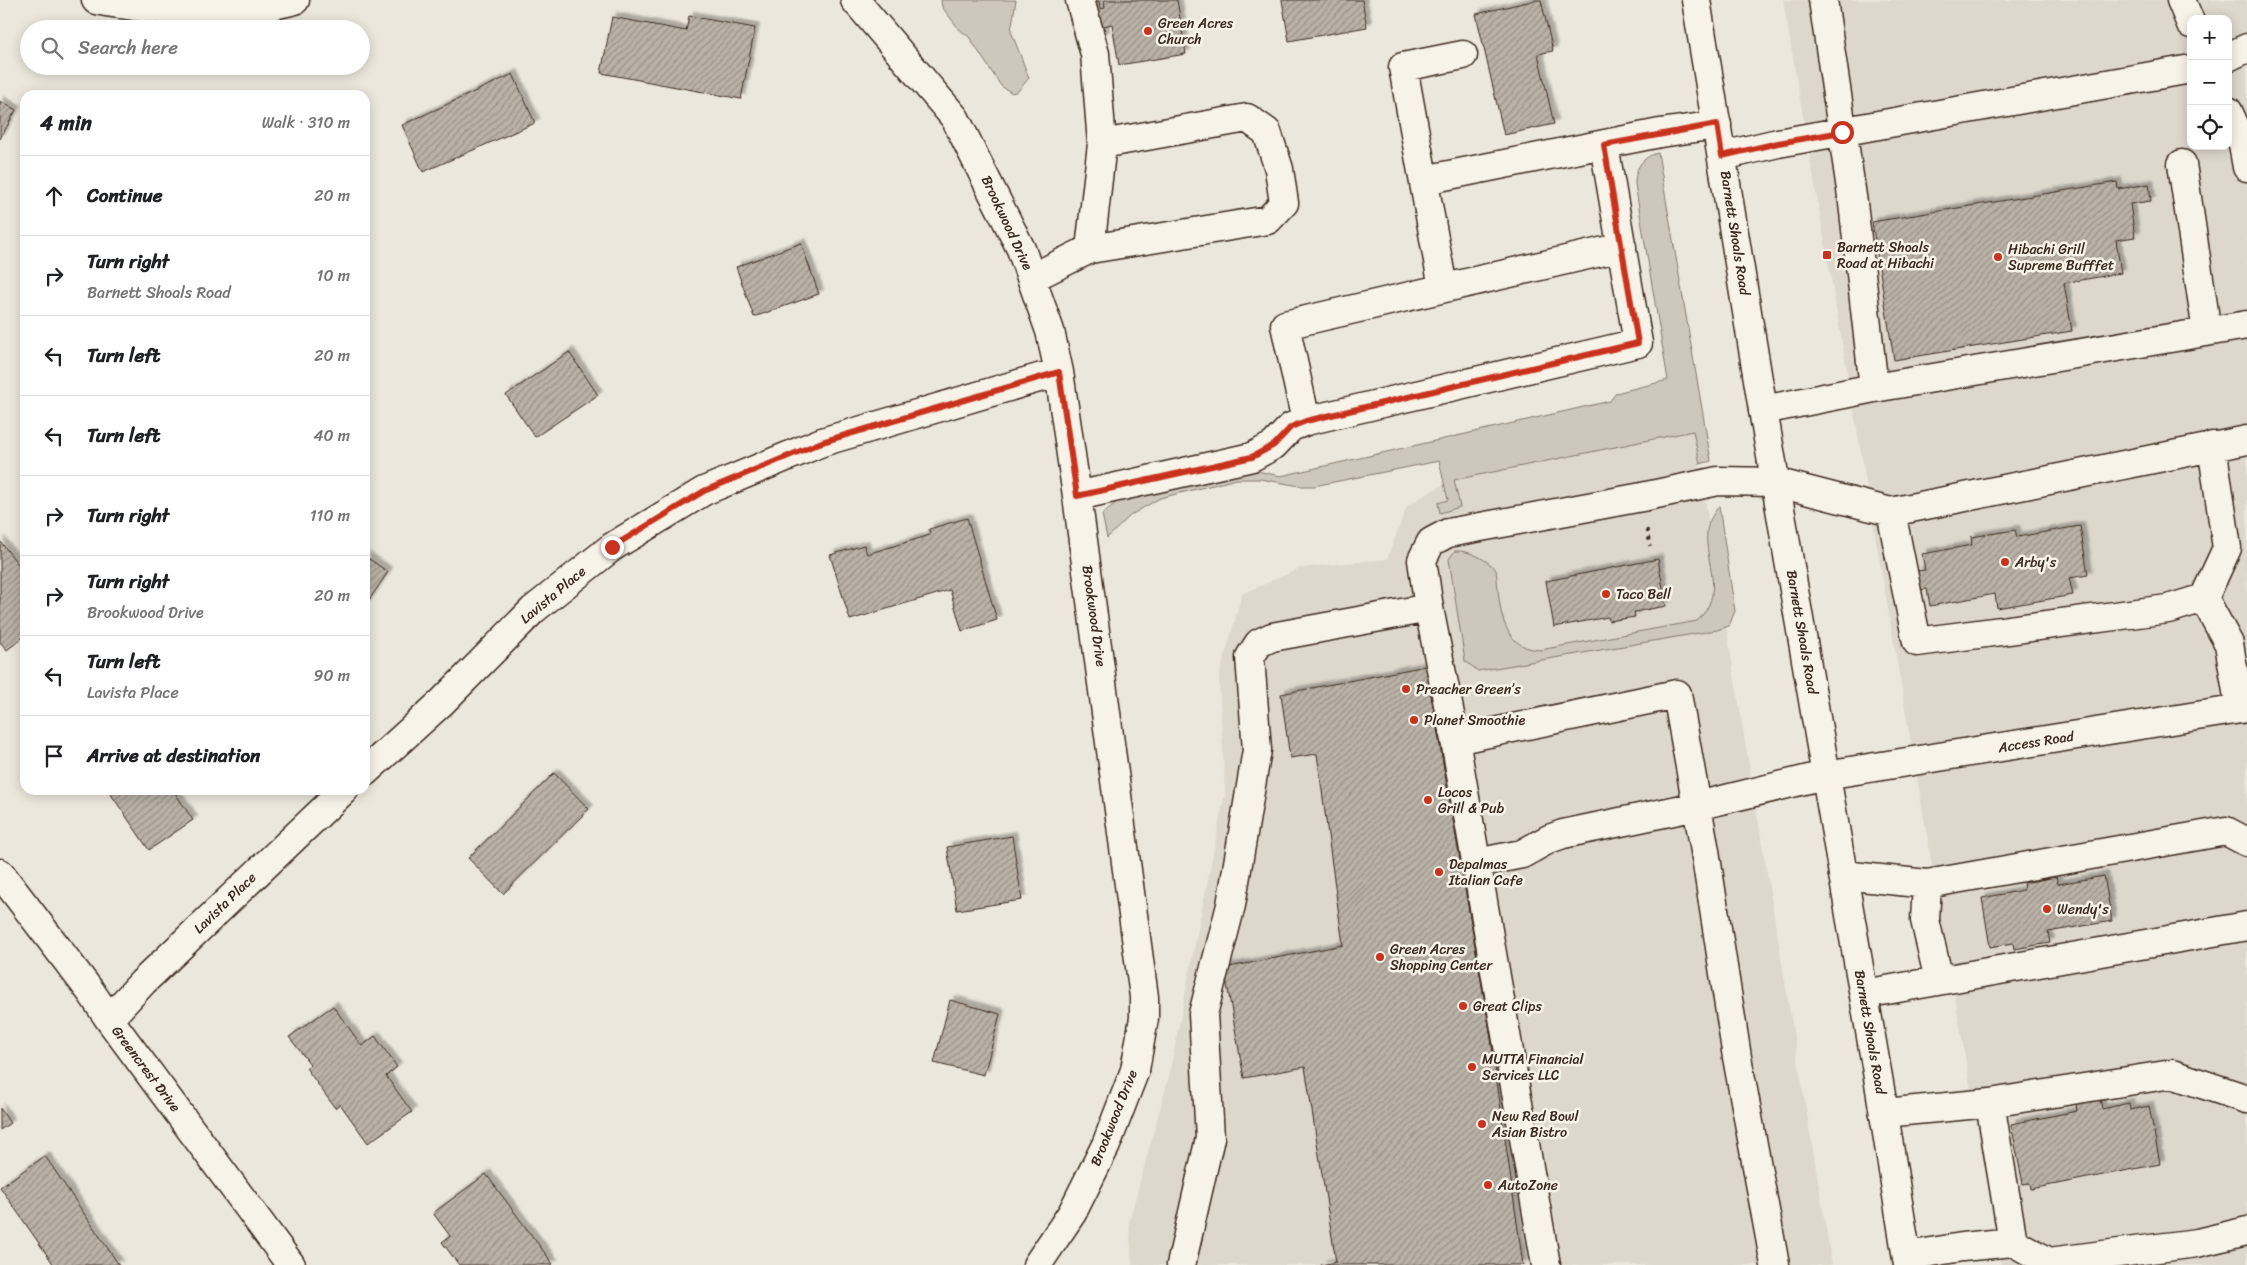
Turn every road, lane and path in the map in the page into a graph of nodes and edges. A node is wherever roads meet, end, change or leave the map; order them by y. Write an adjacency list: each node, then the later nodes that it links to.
1 (96, 0): 2 (street)
2 (296, 0)
3 (855, 0): 24 (street, Brookwood Drive)
4 (1080, 0): 16 (street)
5 (1696, 0): 14 (street, Barnett Shoals Road)
6 (1823, 0): 15 (street)
7 (2180, 0): 8 (street)
8 (2187, 15)
9 (2247, 48): 11 (street)
10 (1463, 55): 21 (street)
11 (2232, 55)
12 (2187, 70): 15 (street)
13 (2232, 120): 20 (street)
14 (1717, 124): 17 (street); 18 (street, Barnett Shoals Road)
15 (1842, 132): 18 (street); 29 (street)
16 (1102, 144): 23 (street); 23 (street)
17 (1604, 145): 21 (street); 22 (street)
18 (1722, 156): 30 (street, Barnett Shoals Road)
19 (2182, 164): 27 (street)
20 (2247, 167)
21 (1424, 180): 25 (street)
22 (1622, 248): 25 (street); 31 (street)
23 (1090, 249): 24 (street)
24 (1032, 278): 28 (street, Brookwood Drive)
25 (1443, 288): 31 (street)
26 (2247, 325): 27 (street)
27 (2207, 332): 29 (street)
28 (1059, 372): 35 (street, Brookwood Drive); 41 (street, Lavista Place)
29 (1874, 388): 30 (street)
30 (1763, 410): 34 (street, Barnett Shoals Road)
31 (1306, 421): 35 (street)
32 (2247, 440): 33 (street)
33 (2212, 446): 36 (street); 37 (street)
34 (1775, 482): 36 (street); 38 (street); 42 (street, Barnett Shoals Road)
35 (1077, 496): 61 (street, Brookwood Drive)
36 (1891, 512): 37 (street)
37 (2204, 598): 39 (street)
38 (1429, 608): 40 (street); 62 (street)
39 (2244, 708): 42 (street, Access Road)
40 (1455, 740): 44 (street); 46 (street)
41 (370, 767)
42 (1825, 775): 44 (street, Access Road); 48 (street, Barnett Shoals Road)
43 (339, 795): 53 (street, Lavista Place)
44 (1697, 806): 46 (street, Access Road); 64 (street)
45 (2247, 842): 49 (street)
46 (1476, 863): 63 (street)
47 (0, 873): 53 (street, Greencrest Drive)
48 (1844, 875): 49 (street); 52 (street, Barnett Shoals Road)
49 (1927, 884): 51 (street)
50 (2247, 926): 51 (street)
51 (1939, 980): 52 (street)
52 (1864, 994): 56 (street, Barnett Shoals Road)
53 (109, 1019): 60 (street, Greencrest Drive)
54 (2247, 1099): 55 (street)
55 (1990, 1103): 56 (street); 58 (street)
56 (1884, 1113): 59 (street, Barnett Shoals Road)
57 (2247, 1231): 58 (street)
58 (2013, 1242): 59 (street)
59 (1907, 1261)
60 (291, 1265)
61 (1037, 1265)
62 (1181, 1265)
63 (1546, 1265)
64 (1775, 1265)

